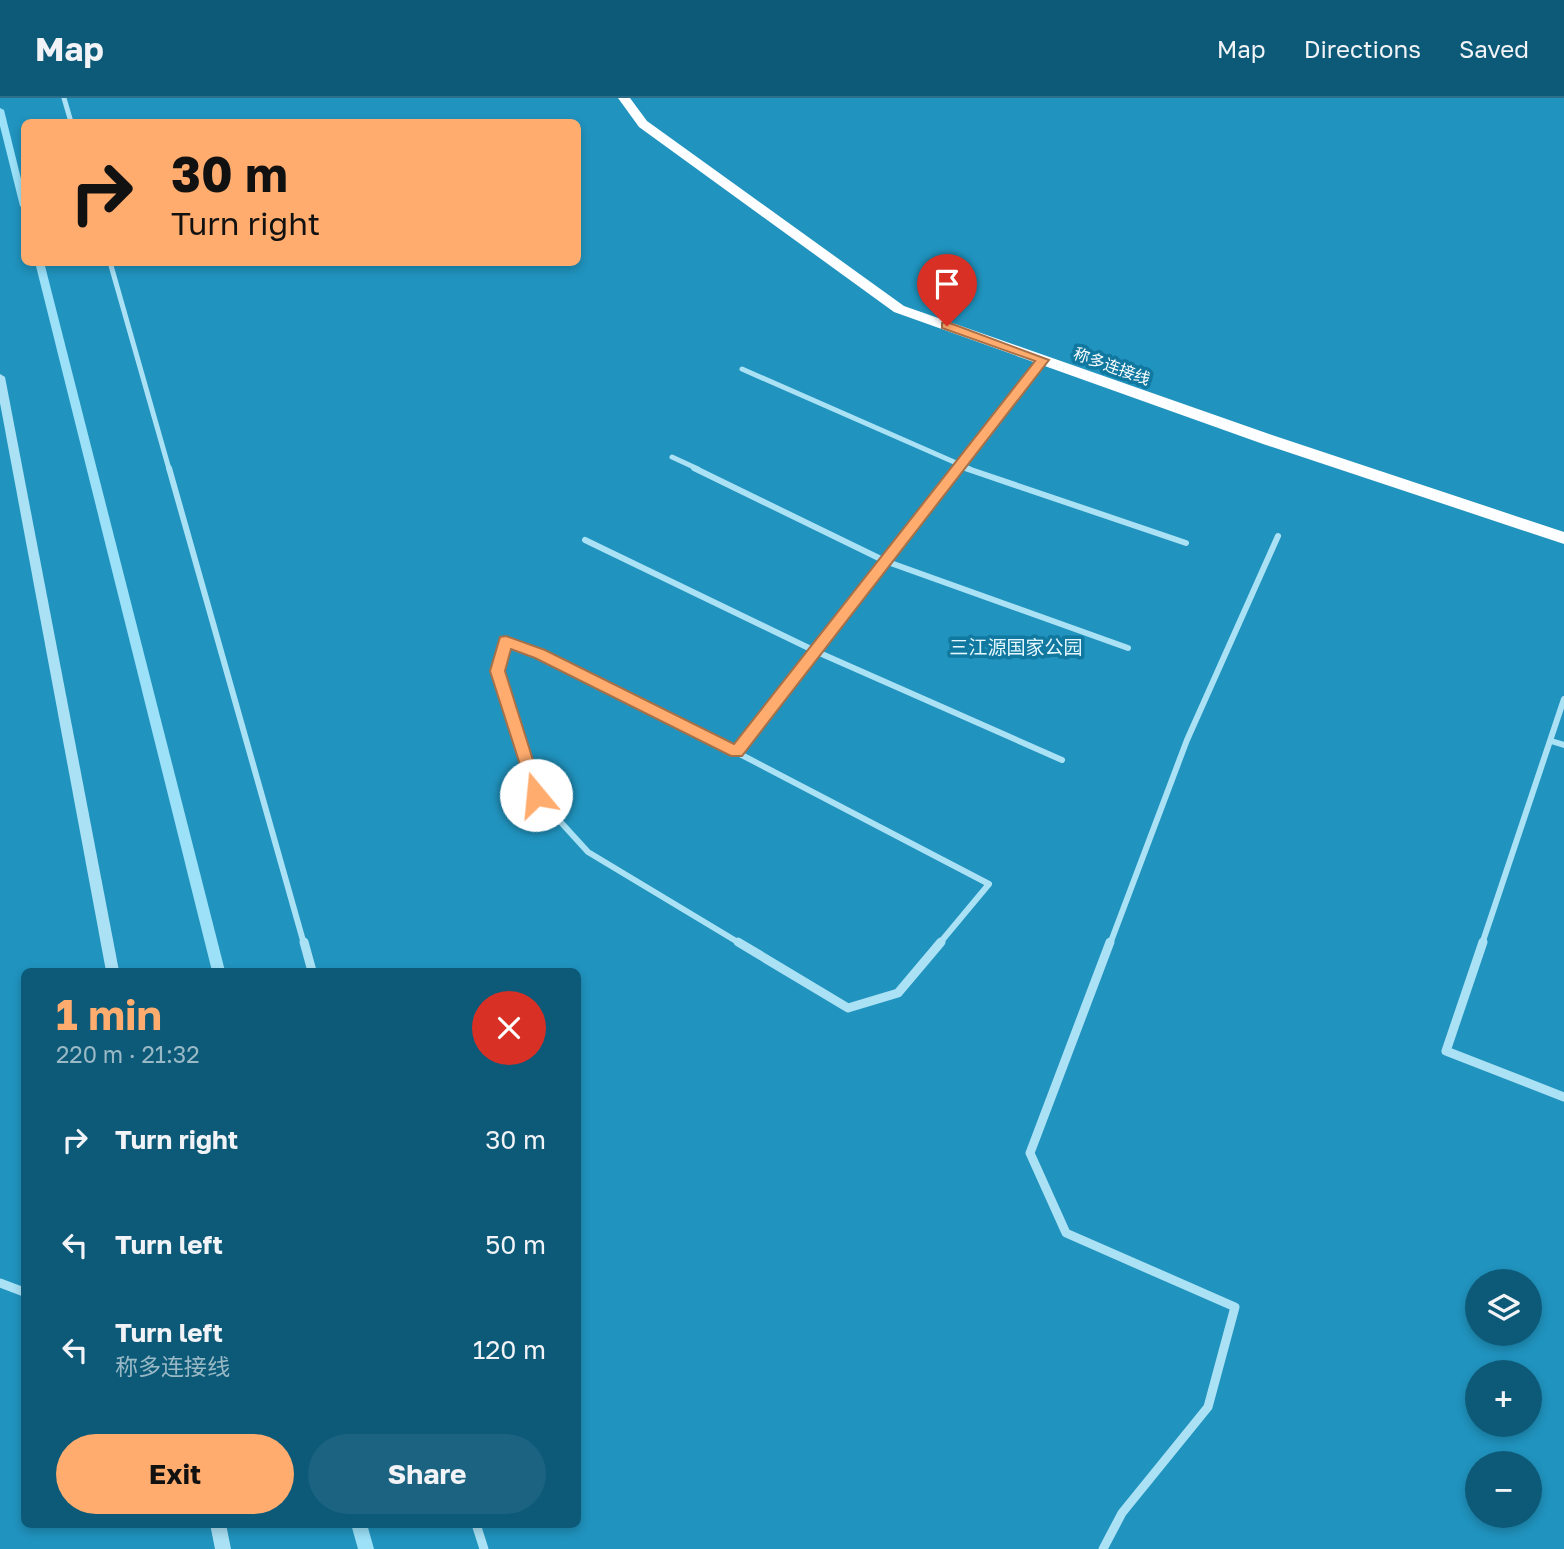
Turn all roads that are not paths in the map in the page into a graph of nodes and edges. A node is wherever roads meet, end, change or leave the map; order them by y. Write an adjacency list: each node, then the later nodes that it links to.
1 (64, 98): 3 (street)
2 (624, 98): 5 (highway, 称多连接线)
3 (70, 119)
4 (111, 266): 23 (street)
5 (1043, 360): 9 (street); 11 (highway, 称多连接线)
6 (742, 369): 9 (street)
7 (0, 377): 22 (street)
8 (672, 457): 14 (street)
9 (960, 466): 13 (street); 14 (street)
10 (1278, 536): 31 (street)
11 (1564, 538)
12 (585, 540): 16 (street)
13 (1186, 544)
14 (886, 561): 15 (street); 16 (street)
15 (1128, 648)
16 (815, 651): 20 (street); 21 (street)
17 (1564, 699): 18 (street)
18 (1552, 741): 19 (street); 24 (street)
19 (1564, 746)
20 (736, 752): 20 (street)
21 (1062, 760)
22 (112, 968)
23 (311, 968)
24 (1564, 1097)
25 (0, 1283): 26 (street)
26 (21, 1291)
27 (219, 1528): 29 (street)
28 (477, 1528): 30 (street)
29 (223, 1549)
30 (484, 1549)
31 (1104, 1549)

